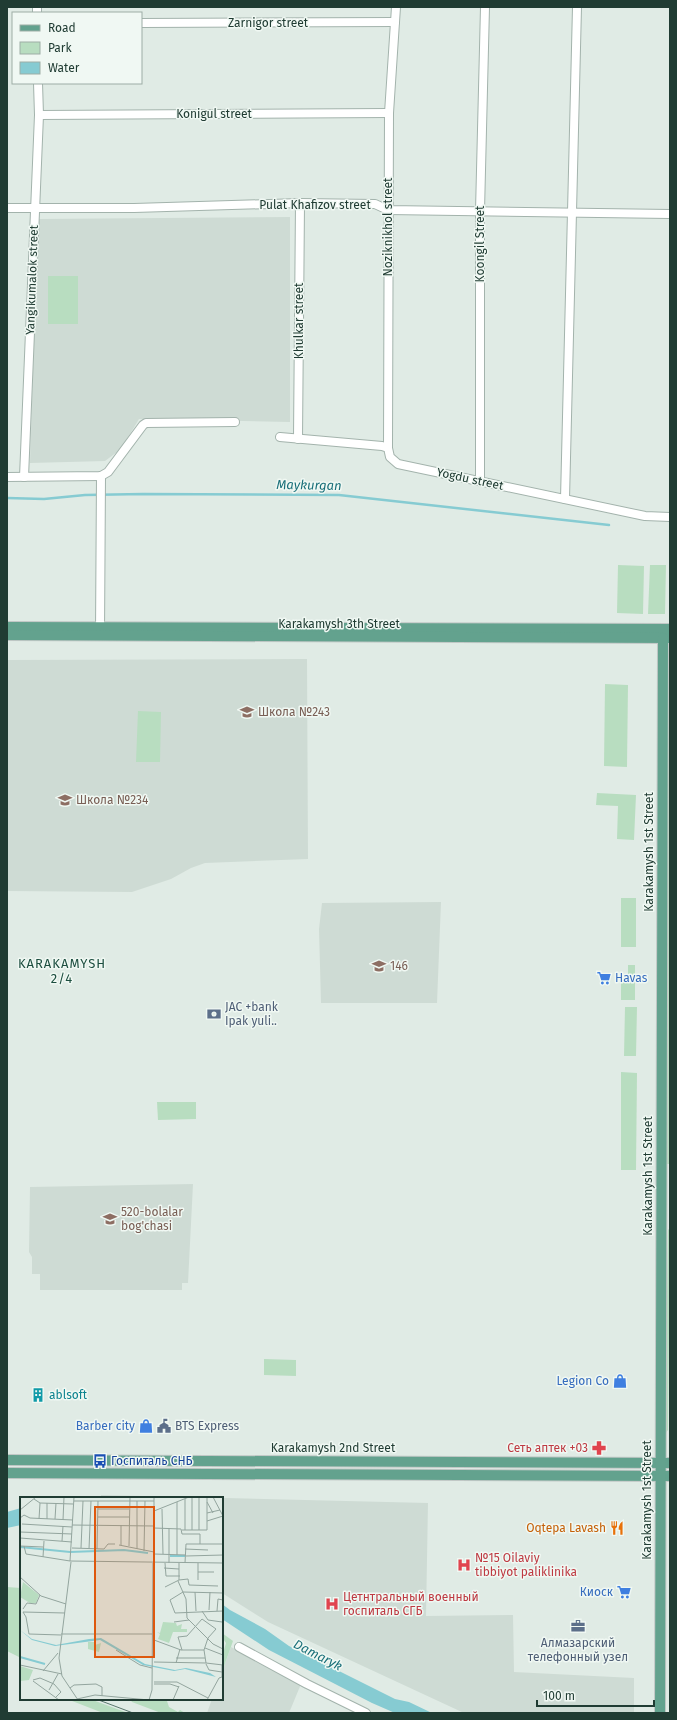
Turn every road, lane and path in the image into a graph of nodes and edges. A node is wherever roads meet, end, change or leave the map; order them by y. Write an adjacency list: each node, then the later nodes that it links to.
1 (396, 7): 4 (street, Noziknikhol street)
2 (485, 7): 13 (street, Koongil Street)
3 (577, 7): 14 (street)
4 (395, 22): 5 (street, Zarnigor street); 7 (street, Noziknikhol street)
5 (142, 23)
6 (38, 84): 8 (street, Yangikumalok street)
7 (389, 113): 8 (street, Konigul street); 12 (street, Noziknikhol street)
8 (39, 115): 11 (street, Yangikumalok street)
9 (300, 203): 11 (street, Pulat Khafizov street); 12 (street, Pulat Khafizov street); 18 (street, Khulkar street)
10 (7, 208): 11 (street, Pulat Khafizov street)
11 (34, 209): 22 (street, Yangikumalok street)
12 (388, 210): 13 (street, Pulat Khafizov street); 19 (street, Noziknikhol street)
13 (480, 210): 14 (street, Pulat Khafizov street); 23 (street, Koongil Street)
14 (570, 213): 15 (street, Pulat Khafizov street); 24 (street)
15 (670, 214)
16 (235, 422): 20 (street)
17 (280, 437): 18 (street)
18 (298, 440): 19 (street)
19 (388, 448): 23 (street, Yogdu street)
20 (101, 476): 22 (street); 28 (street)
21 (7, 477): 22 (street)
22 (24, 477)
23 (480, 481): 24 (street, Yogdu street)
24 (565, 499): 25 (street, Yogdu street)
25 (670, 517)
26 (7, 627): 28 (main road, Karakamysh 3th Street)
27 (670, 629): 28 (main road, Karakamysh 3th Street)
28 (100, 631): 29 (main road, Karakamysh 3th Street); 30 (main road, Karakamysh 3th Street)
29 (7, 635)
30 (668, 637): 31 (main road, Karakamysh 1st Street)
31 (666, 1174): 35 (main road, Karakamysh 1st Street)
32 (7, 1460): 33 (main road, Karakamysh 2nd Street)
33 (42, 1460): 34 (main road, Karakamysh 2nd Street); 37 (main road)
34 (415, 1462): 35 (main road, Karakamysh 2nd Street); 38 (main road)
35 (665, 1463): 39 (main road, Karakamysh 1st Street)
36 (7, 1473): 37 (main road)
37 (42, 1473): 38 (main road)
38 (415, 1475): 39 (main road)
39 (659, 1476): 40 (main road); 43 (main road, Karakamysh 1st Street)
40 (670, 1476)
41 (240, 1647): 42 (street)
42 (366, 1713)
43 (660, 1713)

